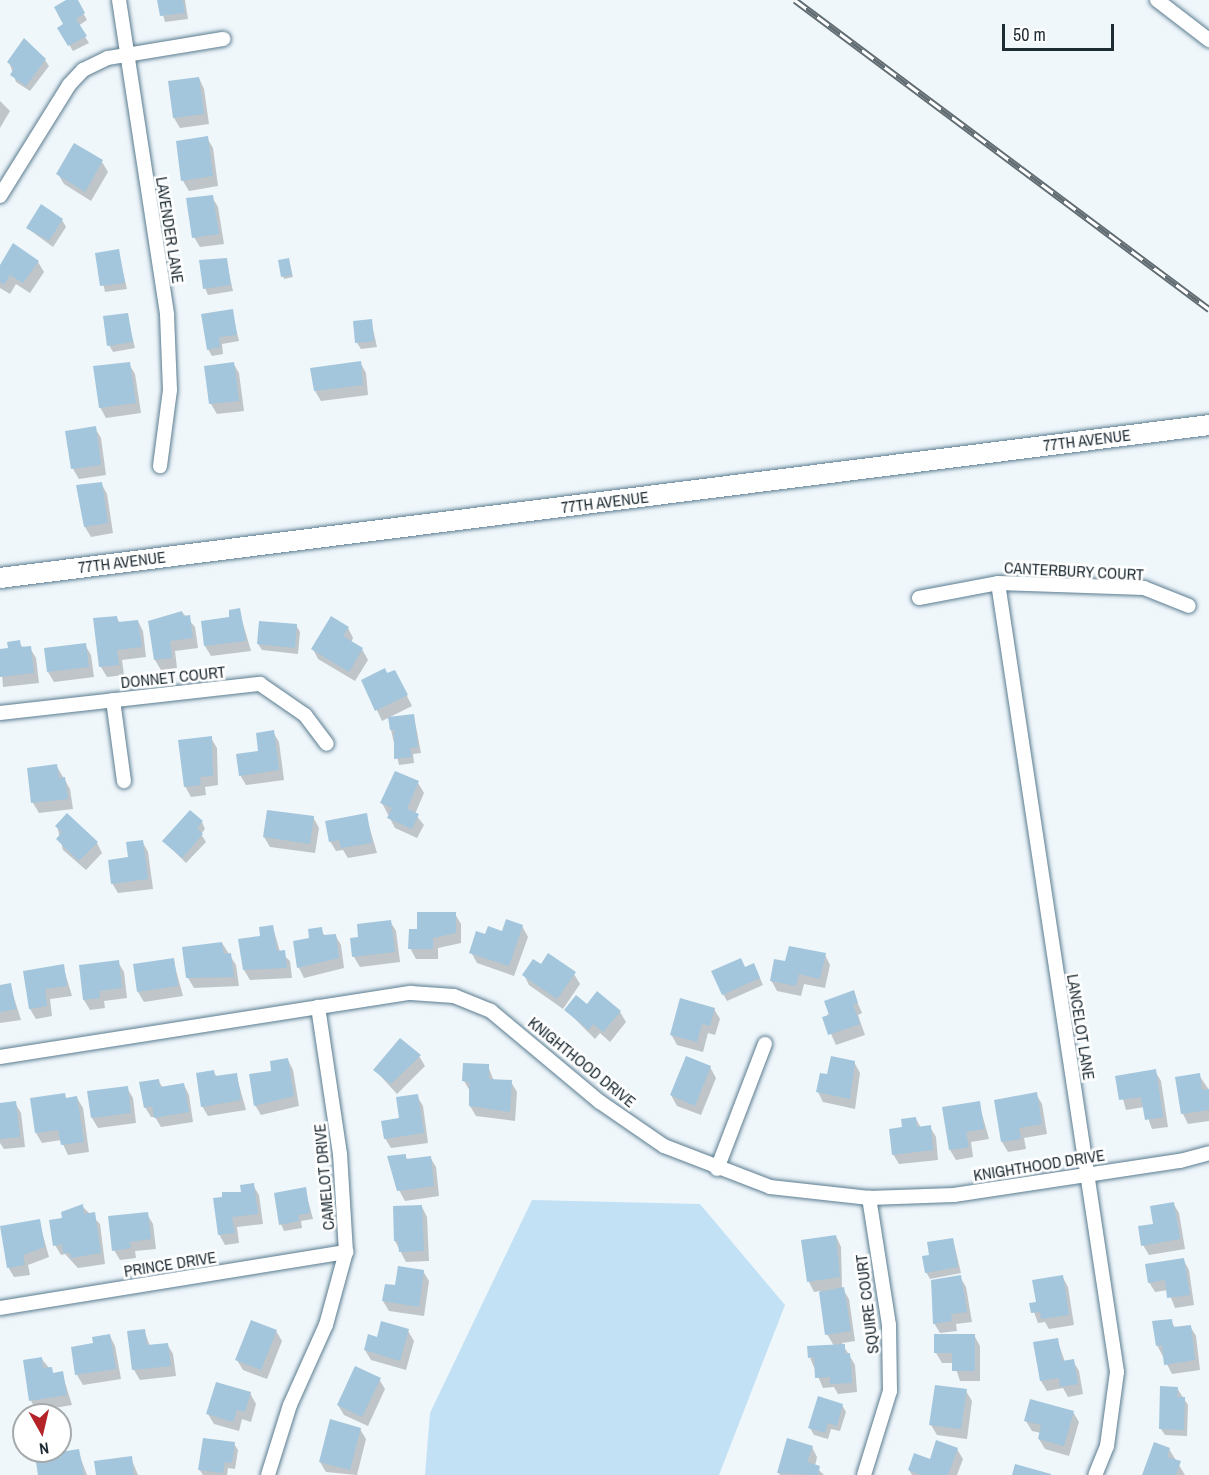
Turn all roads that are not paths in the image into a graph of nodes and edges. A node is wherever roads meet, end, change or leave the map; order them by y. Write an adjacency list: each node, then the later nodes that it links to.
1 (118, 0): 5 (street, LAVENDER LANE)
2 (1165, 2): 4 (street)
3 (223, 39): 5 (street)
4 (1209, 40)
5 (127, 54): 6 (street); 8 (street, LAVENDER LANE)
6 (0, 196)
7 (1209, 425): 9 (street, 77TH AVENUE)
8 (160, 466)
9 (0, 578)
10 (998, 583): 11 (street, CANTERBURY COURT); 12 (street, CANTERBURY COURT); 22 (street, LANCELOT LANE)
11 (919, 598)
12 (1189, 606)
13 (113, 700): 14 (street, DONNET COURT); 15 (street, DONNET COURT); 16 (street)
14 (0, 713)
15 (327, 744)
16 (124, 781)
17 (318, 1007): 19 (street, KNIGHTHOOD DRIVE); 21 (street, KNIGHTHOOD DRIVE); 24 (street, CAMELOT DRIVE)
18 (765, 1044): 21 (street)
19 (0, 1057)
20 (1209, 1153): 22 (street, KNIGHTHOOD DRIVE)
21 (717, 1169): 23 (street, KNIGHTHOOD DRIVE)
22 (1087, 1174): 23 (street, KNIGHTHOOD DRIVE); 28 (street, LANCELOT LANE)
23 (869, 1198): 27 (street, SQUIRE COURT)
24 (346, 1252): 25 (street, PRINCE DRIVE); 26 (street, CAMELOT DRIVE)
25 (0, 1308)
26 (268, 1475)
27 (864, 1475)
28 (1095, 1475)

